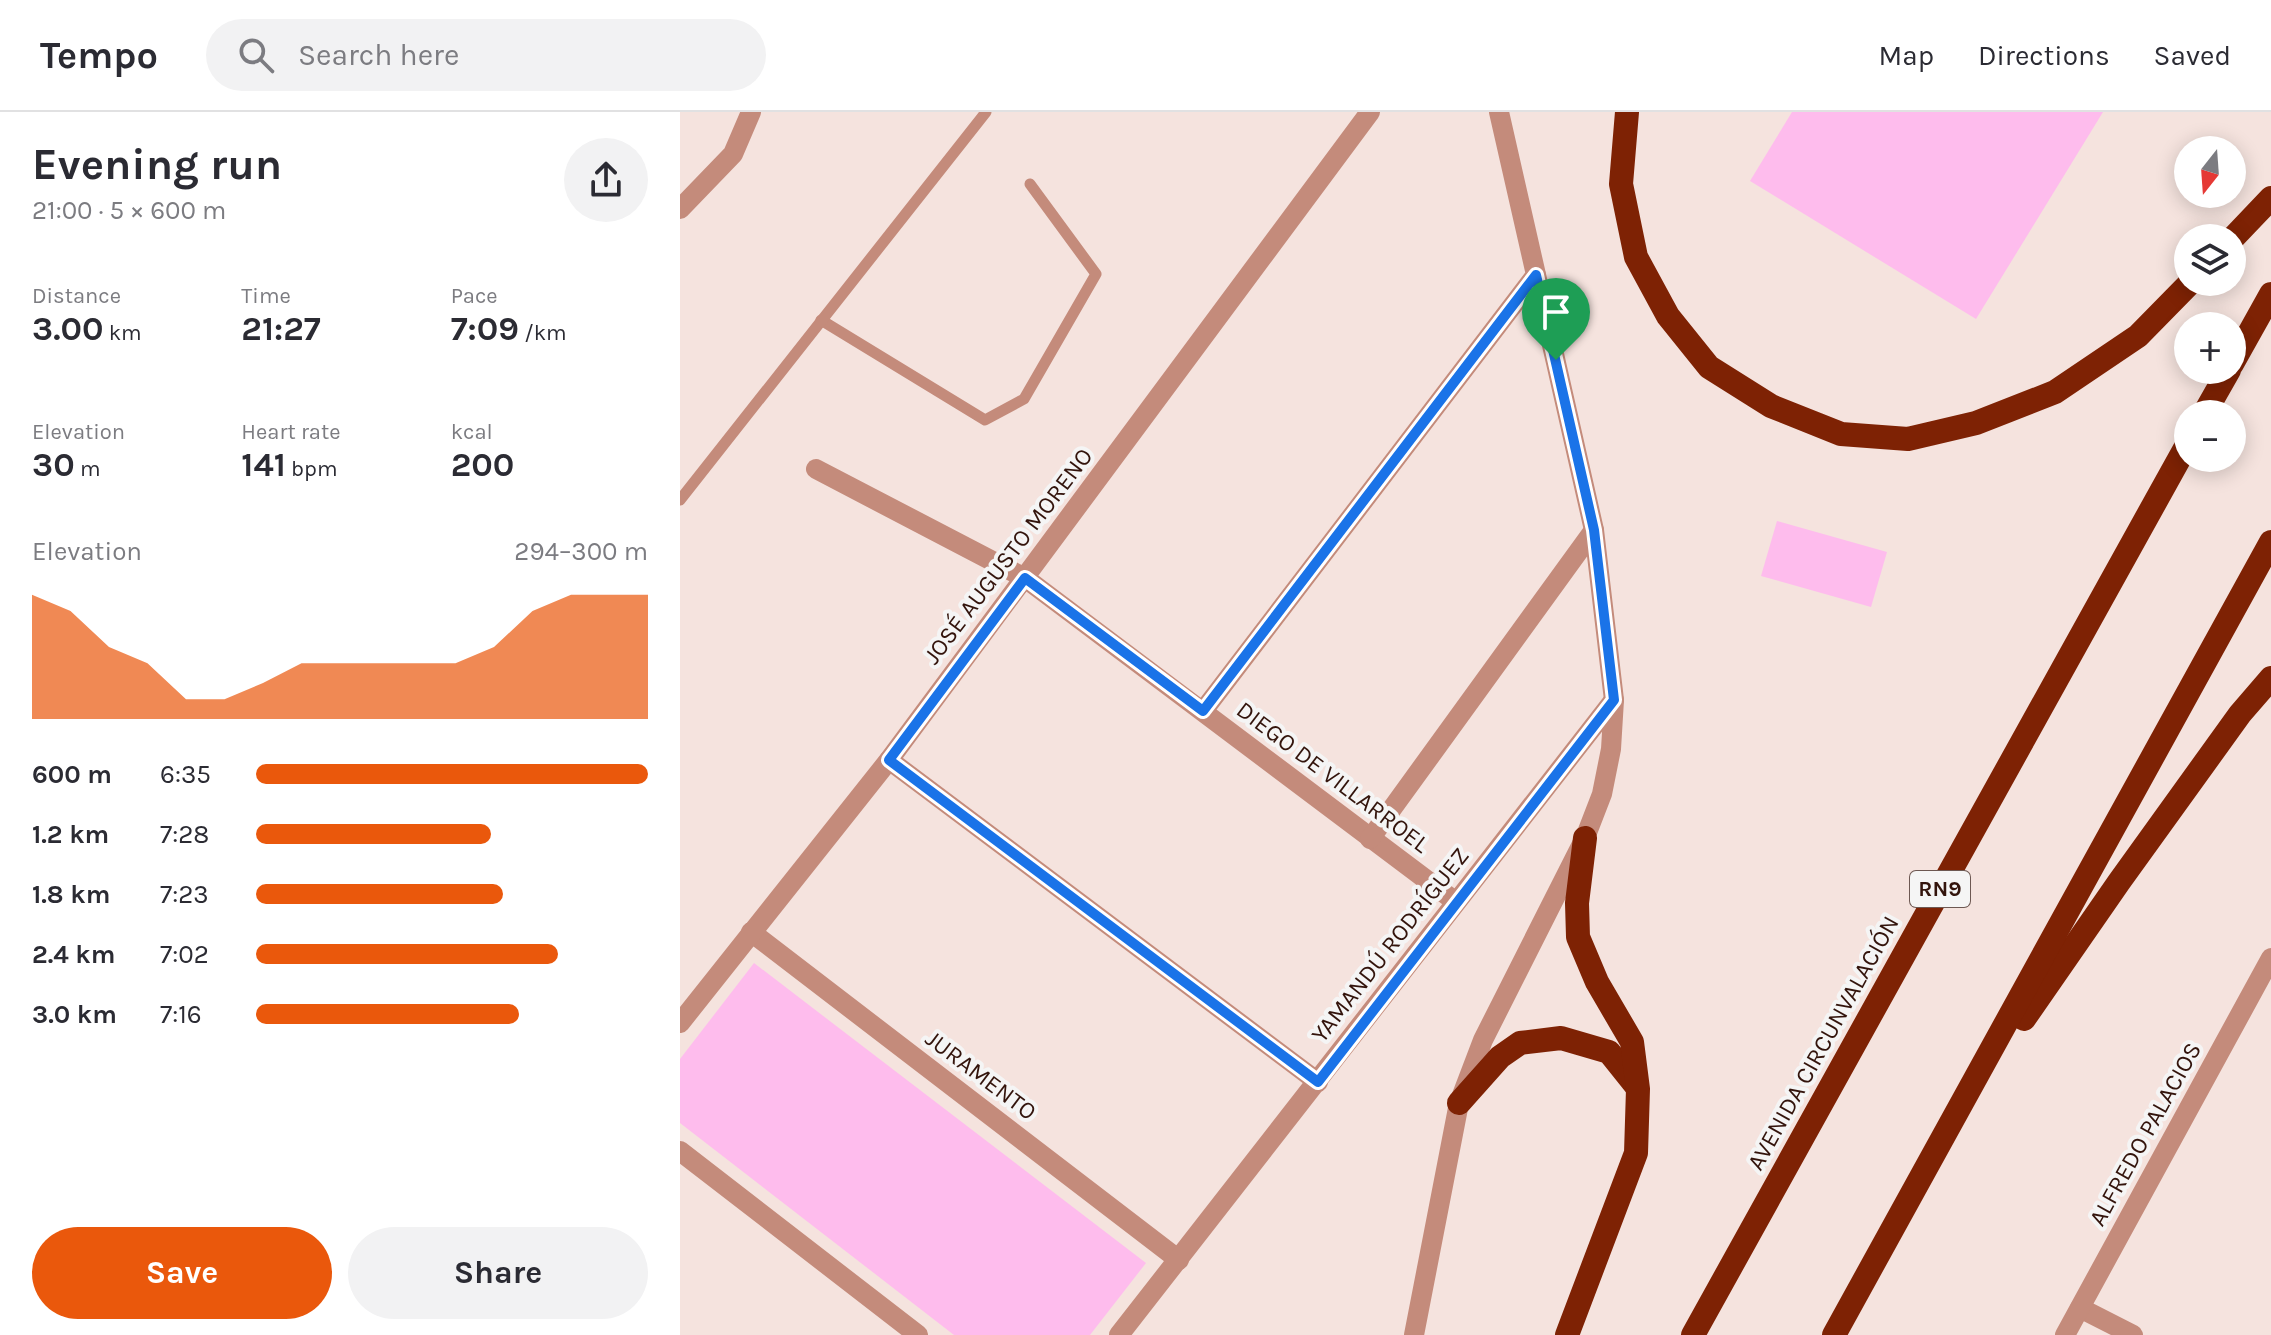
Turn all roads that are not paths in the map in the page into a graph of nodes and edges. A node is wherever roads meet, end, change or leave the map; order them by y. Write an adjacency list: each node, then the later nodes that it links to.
1 (751, 112): 8 (street)
2 (986, 112): 13 (lane)
3 (1370, 112): 20 (street, JOSÉ AUGUSTO MORENO)
4 (1499, 112): 10 (street)
5 (1627, 112): 12 (highway)
6 (1030, 184): 13 (lane)
7 (2271, 198): 9 (highway)
8 (680, 209)
9 (2246, 224)
10 (1536, 275): 18 (street); 23 (street)
11 (2271, 294): 14 (highway)
12 (2177, 296)
13 (821, 320): 17 (lane)
14 (2246, 339)
15 (2174, 468): 42 (highway, AVENIDA CIRCUNVALACIÓN / RN9)
16 (816, 469): 20 (street, DIEGO DE VILLARROEL)
17 (680, 500)
18 (1594, 530): 22 (street); 26 (street)
19 (2271, 542): 34 (highway)
20 (1025, 578): 23 (street, DIEGO DE VILLARROEL); 24 (street, JOSÉ AUGUSTO MORENO)
21 (2271, 678): 34 (highway)
22 (1614, 700): 25 (street); 27 (street, YAMANDÚ RODRÍGUEZ)
23 (1203, 711): 26 (street, DIEGO DE VILLARROEL)
24 (889, 760): 28 (street, JOSÉ AUGUSTO MORENO); 31 (street)
25 (1585, 838): 32 (highway); 33 (street)
26 (1370, 839): 27 (street, DIEGO DE VILLARROEL)
27 (1456, 902): 31 (street, YAMANDÚ RODRÍGUEZ)
28 (751, 932): 30 (street, JOSÉ AUGUSTO MORENO); 36 (street, JURAMENTO)
29 (2271, 958): 37 (street, ALFREDO PALACIOS)
30 (680, 1023)
31 (1318, 1082): 36 (street, YAMANDÚ RODRÍGUEZ)
32 (1638, 1089): 33 (highway); 41 (highway)
33 (1459, 1103): 40 (street)
34 (1949, 1126): 43 (highway)
35 (680, 1151): 38 (street)
36 (1179, 1260): 39 (street, YAMANDÚ RODRÍGUEZ)
37 (2080, 1308): 44 (street, ALFREDO PALACIOS); 45 (street)
38 (918, 1335)
39 (1119, 1335)
40 (1414, 1335)
41 (1567, 1335)
42 (1693, 1335)
43 (1834, 1335)
44 (2065, 1335)
45 (2133, 1335)

